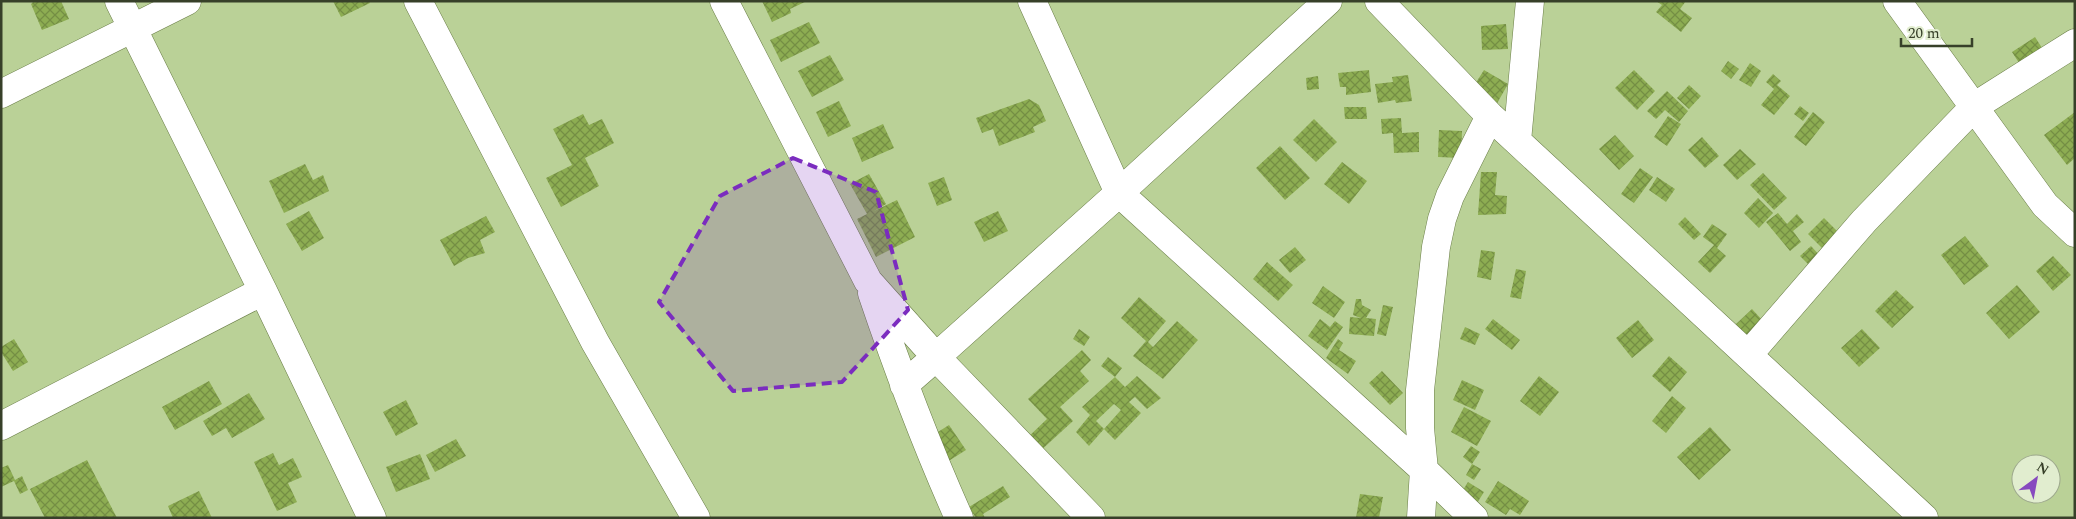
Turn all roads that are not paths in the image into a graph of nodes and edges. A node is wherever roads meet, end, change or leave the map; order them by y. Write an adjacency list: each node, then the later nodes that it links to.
1 (119, 1): 10 (street)
2 (187, 1): 10 (street)
3 (418, 1): 26 (street)
4 (724, 1): 18 (street)
5 (1032, 1): 16 (street)
6 (1328, 1): 16 (street)
7 (1530, 1): 15 (street)
8 (1897, 1): 13 (street)
9 (1380, 2): 14 (street)
10 (131, 28): 12 (street); 19 (street)
11 (2075, 43): 13 (street)
12 (1, 94)
13 (1975, 106): 17 (street); 20 (street)
14 (1490, 116): 15 (street); 24 (street)
15 (1516, 141): 20 (street)
16 (1119, 193): 21 (street); 24 (street)
17 (2075, 233)
18 (868, 282): 21 (street); 22 (street)
19 (263, 291): 23 (street); 25 (street)
20 (1748, 355): 31 (street)
21 (936, 357): 22 (street); 28 (street)
22 (904, 386): 27 (street)
23 (1, 426)
24 (1424, 470): 29 (street); 30 (street)
25 (372, 518)
26 (696, 518)
27 (959, 518)
28 (1090, 518)
29 (1421, 518)
30 (1474, 518)
31 (1924, 518)

